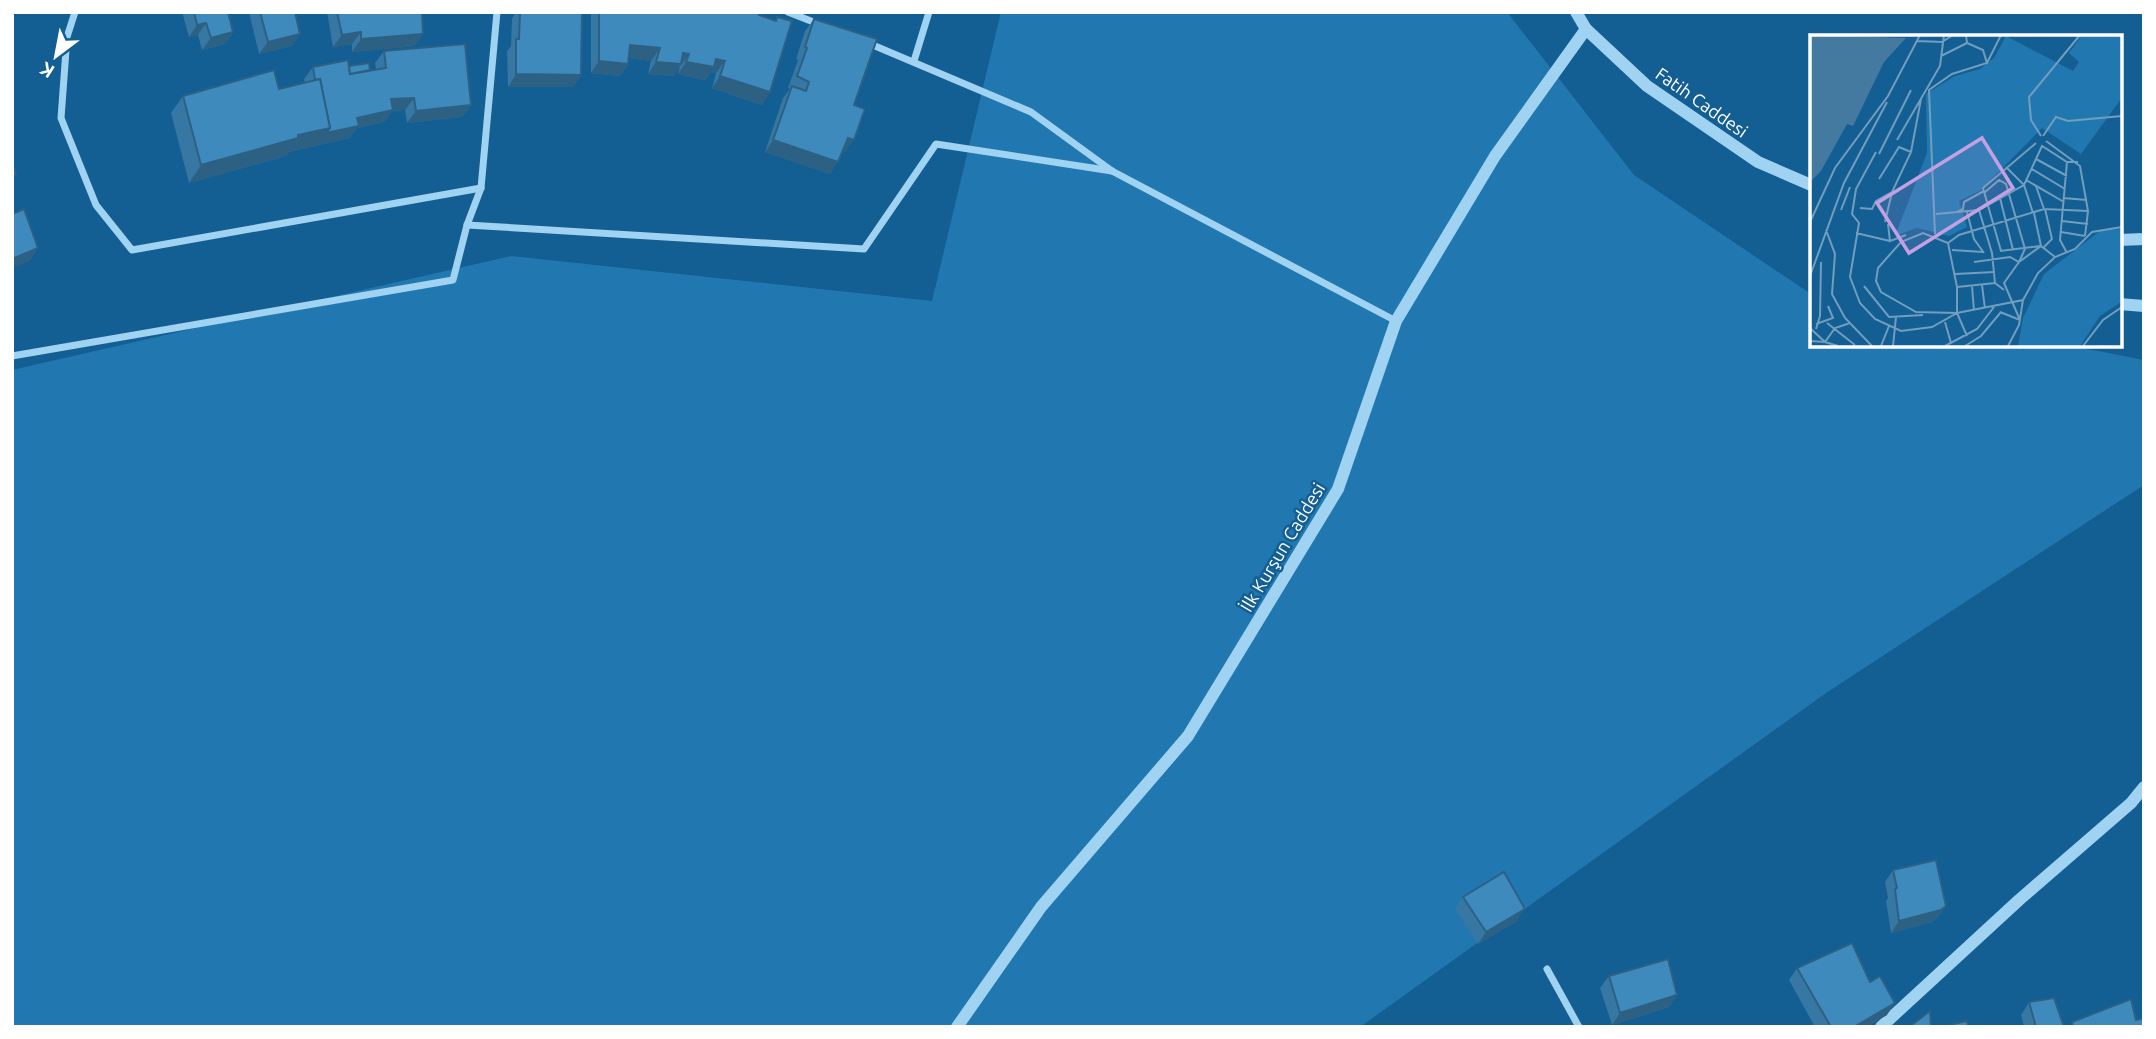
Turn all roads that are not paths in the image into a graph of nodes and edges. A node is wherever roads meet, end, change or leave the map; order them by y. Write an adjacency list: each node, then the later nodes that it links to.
1 (75, 12): 13 (street)
2 (497, 12): 13 (street)
3 (788, 12): 6 (street)
4 (929, 12): 9 (street)
5 (1576, 12): 7 (street)
6 (826, 27)
7 (1586, 29): 10 (street, Fatih Caddesi); 20 (street, İlk Kurşun Caddesi)
8 (864, 41): 9 (street)
9 (914, 61): 11 (street)
10 (1758, 162): 12 (street, Fatih Caddesi); 14 (street)
11 (1112, 171): 15 (street); 20 (street)
12 (1810, 185)
13 (481, 188): 15 (street)
14 (1810, 192)
15 (467, 225): 21 (street)
16 (2144, 239): 17 (street)
17 (2121, 240)
18 (2121, 304): 19 (street)
19 (2144, 306)
20 (1396, 321): 24 (street, İlk Kurşun Caddesi)
21 (12, 356)
22 (2144, 788): 26 (street)
23 (1547, 969): 25 (street)
24 (957, 1027)
25 (1578, 1027)
26 (1881, 1027)

